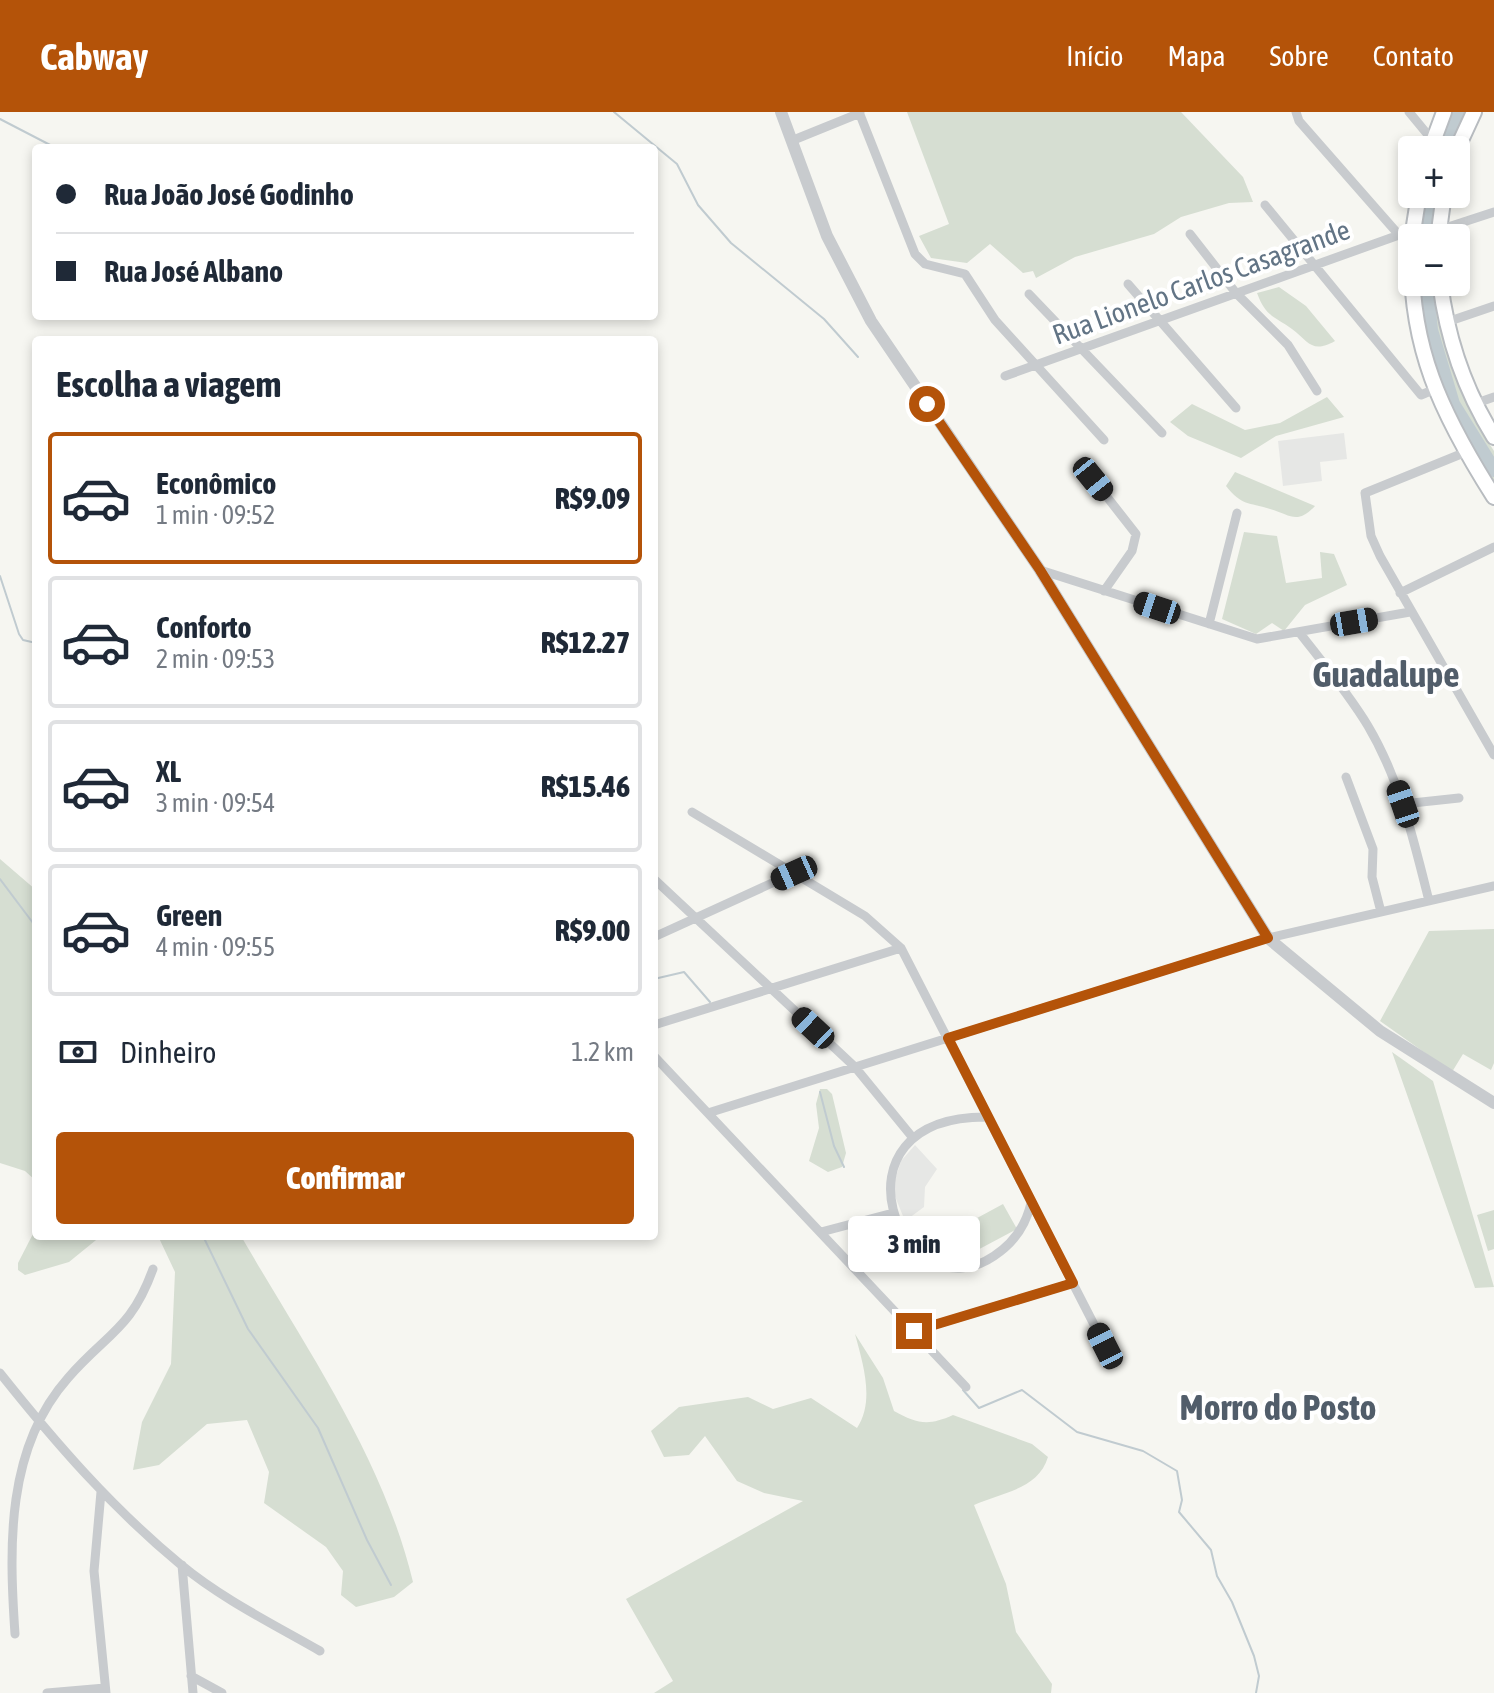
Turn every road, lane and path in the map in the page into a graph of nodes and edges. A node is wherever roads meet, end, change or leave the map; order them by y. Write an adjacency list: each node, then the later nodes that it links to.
1 (781, 112): 10 (street)
2 (1296, 112): 13 (street)
3 (1409, 112): 7 (street)
4 (1444, 112): 8 (main road)
5 (1474, 112): 9 (main road)
6 (860, 113): 10 (street); 27 (street)
7 (1426, 136)
8 (1435, 136)
9 (1463, 136)
10 (791, 141): 42 (street)
11 (1265, 205): 17 (street)
12 (1494, 212): 14 (street)
13 (1398, 224)
14 (1464, 224)
15 (1190, 234): 19 (street)
16 (1398, 237): 17 (street, Rua Lionelo Carlos Casagrande)
17 (1314, 265): 19 (street, Rua Lionelo Carlos Casagrande); 29 (street)
18 (1128, 284): 24 (street)
19 (1236, 293): 24 (street, Rua Lionelo Carlos Casagrande); 30 (street)
20 (1029, 294): 26 (street)
21 (1413, 296): 29 (main road)
22 (1442, 296): 25 (main road)
23 (1494, 306): 25 (street)
24 (1160, 320): 26 (street, Rua Lionelo Carlos Casagrande); 33 (street)
25 (1447, 322): 32 (main road)
26 (1081, 348): 27 (street, Rua Lionelo Carlos Casagrande); 34 (street)
27 (1036, 365): 28 (street, Rua Lionelo Carlos Casagrande); 36 (street)
28 (1005, 376)
29 (1435, 389): 37 (main road)
30 (1317, 391)
31 (1494, 397): 32 (street)
32 (1474, 404): 35 (main road)
33 (1236, 408)
34 (1162, 433)
35 (1494, 437)
36 (1104, 440)
37 (1466, 452): 39 (main road); 44 (street)
38 (1093, 479): 43 (street)
39 (1494, 497)
40 (1237, 513): 46 (street)
41 (1494, 547): 44 (street)
42 (1040, 570): 43 (street); 60 (street)
43 (1104, 591): 46 (street)
44 (1400, 593): 45 (street)
45 (1410, 612): 47 (street); 48 (street)
46 (1209, 624): 47 (street)
47 (1299, 632): 51 (street)
48 (1494, 755)
49 (1346, 777): 57 (street)
50 (1459, 798): 51 (street)
51 (1403, 804): 56 (street)
52 (692, 812): 53 (street)
53 (794, 873): 58 (street); 61 (street)
54 (658, 883): 58 (street)
55 (1494, 886): 56 (street)
56 (1429, 901): 57 (street)
57 (1381, 912): 60 (street)
58 (695, 918): 59 (street); 62 (street)
59 (658, 935)
60 (1268, 938): 64 (street); 67 (street)
61 (901, 948): 62 (street); 64 (street)
62 (771, 988): 63 (street); 66 (street)
63 (658, 1024)
64 (948, 1038): 66 (street); 69 (street)
65 (658, 1060): 68 (street)
66 (855, 1067): 68 (street); 70 (street)
67 (1494, 1103)
68 (708, 1113): 73 (street)
69 (988, 1117): 70 (street); 71 (street)
70 (913, 1138): 72 (street)
71 (1032, 1202): 72 (street); 75 (street)
72 (893, 1213): 73 (street)
73 (821, 1232): 76 (street)
74 (153, 1269): 80 (street)
75 (1073, 1283): 76 (street); 77 (street)
76 (914, 1331): 79 (street)
77 (1105, 1346)
78 (0, 1373): 80 (street)
79 (966, 1387)
80 (38, 1422): 81 (street); 83 (street)
81 (101, 1492): 82 (street); 86 (street)
82 (182, 1565): 84 (street); 85 (street)
83 (15, 1634)
84 (320, 1651)
85 (191, 1676): 88 (street); 89 (street)
86 (105, 1690): 87 (street)
87 (47, 1693)
88 (193, 1693)
89 (222, 1693)

